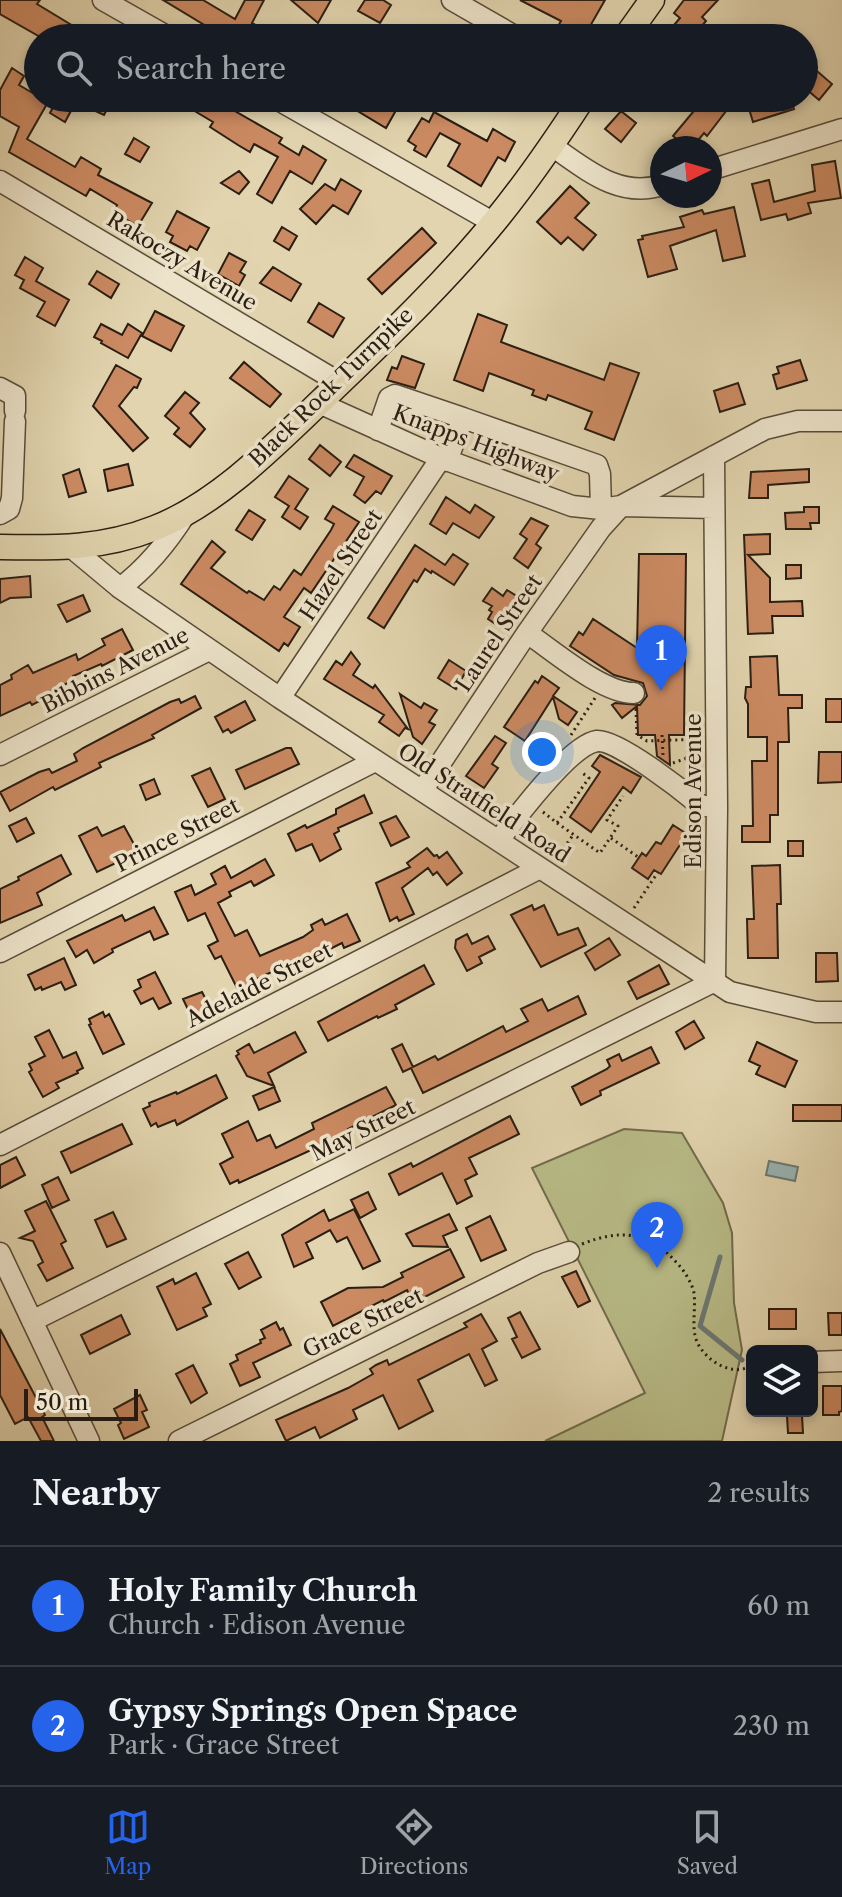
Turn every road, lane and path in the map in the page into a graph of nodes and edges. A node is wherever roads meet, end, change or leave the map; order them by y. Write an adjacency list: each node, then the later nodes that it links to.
1 (103, 0): 4 (street)
2 (452, 0): 5 (street)
3 (652, 0): 6 (main road)
4 (145, 24)
5 (494, 24)
6 (635, 24)
7 (300, 112): 14 (street)
8 (574, 112): 10 (main road, Black Rock Turnpike)
9 (842, 129): 11 (street)
10 (552, 146): 13 (street); 14 (main road, Black Rock Turnpike)
11 (722, 166)
12 (0, 181): 15 (street, Rakoczy Avenue)
13 (650, 187)
14 (494, 223): 15 (main road, Black Rock Turnpike)
15 (340, 383): 17 (main road, Black Rock Turnpike)
16 (0, 388): 26 (street)
17 (319, 403): 20 (street, Knapps Highway); 25 (main road, Black Rock Turnpike)
18 (463, 418): 20 (street); 22 (street, Hazel Street); 23 (street)
19 (842, 421): 21 (street)
20 (378, 430): 22 (street, Knapps Highway)
21 (714, 456): 23 (street); 24 (street, Edison Avenue)
22 (444, 460): 23 (street, Knapps Highway); 34 (street, Hazel Street)
23 (611, 507): 24 (street, Knapps Highway); 30 (street, Laurel Street)
24 (714, 508): 48 (street, Edison Avenue)
25 (186, 513): 28 (main road, Black Rock Turnpike); 29 (street)
26 (0, 514)
27 (0, 547): 28 (main road, Black Rock Turnpike)
28 (72, 548): 29 (street, Old Stratfield Road)
29 (120, 588): 31 (street, Old Stratfield Road)
30 (527, 633): 32 (street); 46 (street, Laurel Street)
31 (209, 650): 34 (street, Old Stratfield Road); 40 (street, Bibbins Avenue)
32 (604, 685): 33 (street); 36 (path)
33 (634, 693): 38 (path)
34 (280, 698): 42 (street, Old Stratfield Road)
35 (662, 735): 38 (path)
36 (569, 737)
37 (701, 739): 38 (path)
38 (662, 742)
39 (688, 750): 41 (path)
40 (0, 755)
41 (687, 758): 43 (path); 44 (path)
42 (375, 761): 46 (street, Old Stratfield Road); 58 (street, Prince Street)
43 (664, 762)
44 (702, 766)
45 (575, 767): 50 (path)
46 (422, 791): 53 (street, Old Stratfield Road)
47 (623, 796): 52 (path)
48 (717, 808): 53 (street); 59 (street, Edison Avenue)
49 (543, 812): 50 (path)
50 (557, 823): 51 (path)
51 (573, 835): 52 (path); 55 (path)
52 (611, 838): 54 (path)
53 (499, 840): 55 (street, Old Stratfield Road)
54 (638, 857)
55 (549, 863): 59 (street, Old Stratfield Road); 61 (street, Adelaide Street)
56 (658, 872): 57 (path)
57 (634, 908)
58 (0, 952)
59 (715, 981): 60 (street, Old Stratfield Road); 64 (street, May Street)
60 (842, 1012)
61 (0, 1145)
62 (569, 1252): 67 (path); 69 (street, Grace Street)
63 (0, 1253): 64 (street)
64 (32, 1321): 68 (street)
65 (842, 1361): 66 (street)
66 (818, 1362)
67 (746, 1369)
68 (89, 1441)
69 (179, 1441)

